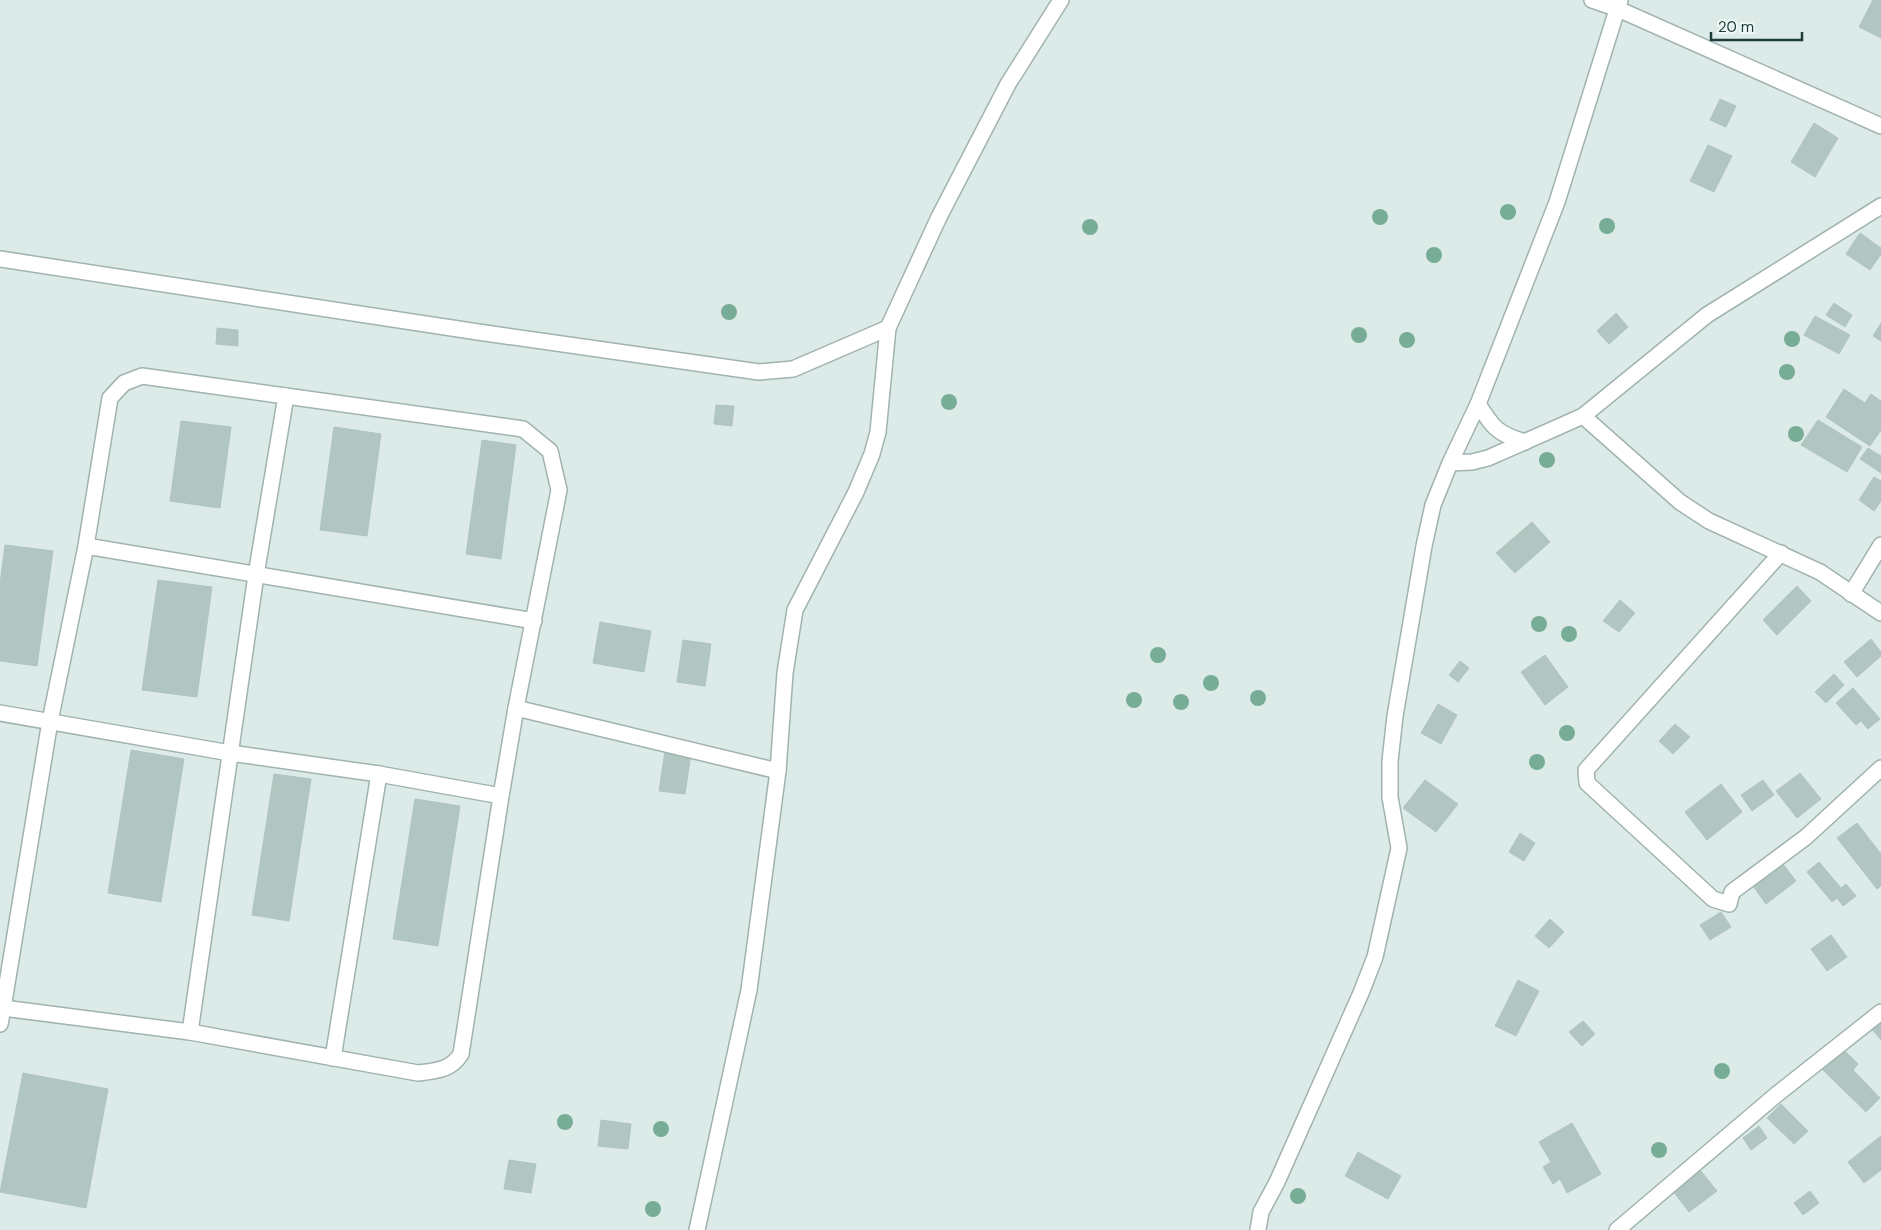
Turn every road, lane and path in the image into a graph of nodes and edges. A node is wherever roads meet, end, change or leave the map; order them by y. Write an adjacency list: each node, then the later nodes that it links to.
1 (1062, 0): 7 (street)
2 (1592, 0): 3 (street)
3 (1619, 4): 4 (street); 9 (street)
4 (1881, 126)
5 (1881, 206): 10 (street)
6 (0, 258): 7 (street)
7 (888, 328): 25 (street)
8 (286, 396): 13 (street); 16 (street); 19 (street)
9 (1478, 404): 11 (street); 12 (street)
10 (1583, 416): 11 (street); 15 (street)
11 (1526, 442): 12 (street)
12 (1450, 463): 34 (street)
13 (86, 546): 16 (street); 22 (street)
14 (1881, 546): 17 (street)
15 (1781, 553): 17 (street); 24 (street)
16 (256, 575): 19 (street); 23 (street)
17 (1851, 594): 18 (street)
18 (1881, 613)
19 (534, 621): 20 (street)
20 (516, 708): 25 (street); 27 (street)
21 (0, 713): 22 (street)
22 (50, 721): 23 (street); 28 (street)
23 (230, 754): 26 (street); 31 (street)
24 (1881, 768)
25 (778, 771): 33 (street)
26 (379, 774): 27 (street); 32 (street)
27 (501, 796): 32 (street)
28 (2, 1007): 30 (street); 31 (street)
29 (1881, 1012): 35 (street)
30 (0, 1024)
31 (190, 1032): 32 (street)
32 (334, 1058)
33 (697, 1230)
34 (1258, 1230)
35 (1617, 1230)

